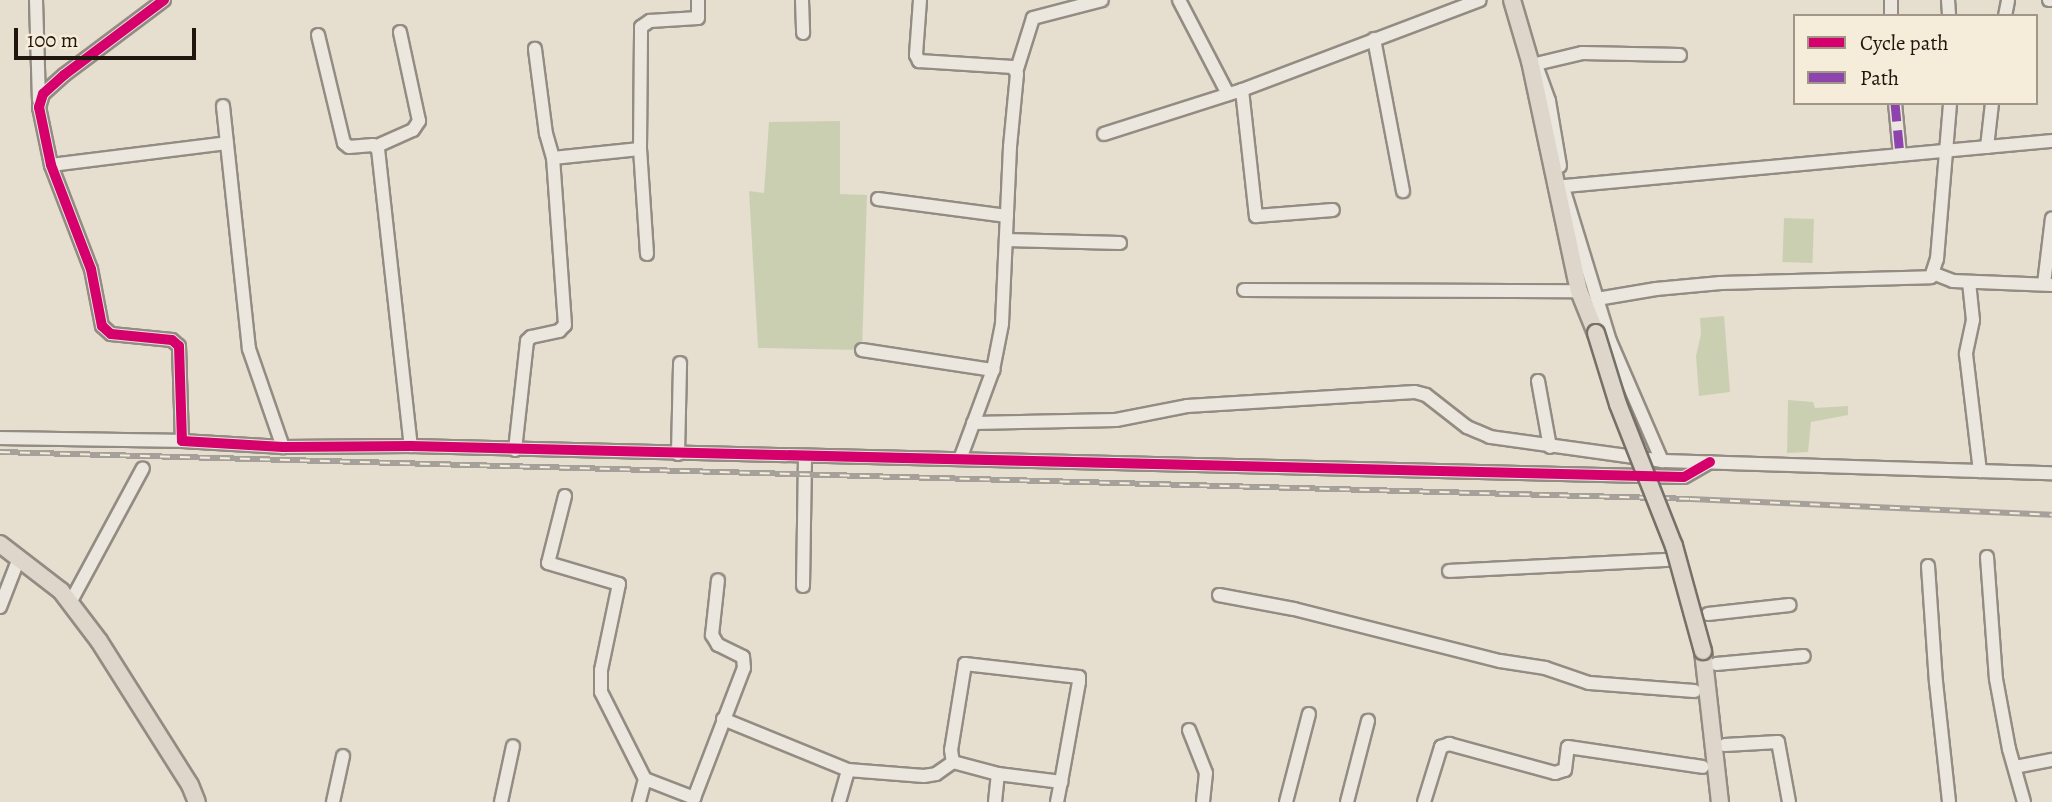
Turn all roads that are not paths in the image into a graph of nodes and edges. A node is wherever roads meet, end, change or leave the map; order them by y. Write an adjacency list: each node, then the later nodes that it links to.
1 (36, 0): 20 (street)
2 (164, 0): 20 (street)
3 (698, 0): 30 (street)
4 (802, 0): 11 (street)
5 (920, 0): 17 (street)
6 (1102, 0): 17 (street)
7 (1179, 0): 19 (street)
8 (1480, 0): 13 (street)
9 (1512, 0): 16 (main road)
10 (400, 32): 28 (street)
11 (803, 33)
12 (318, 35): 28 (street)
13 (1374, 39): 18 (street); 36 (street)
14 (535, 48): 33 (street)
15 (1680, 55): 16 (street)
16 (1533, 62): 35 (main road)
17 (1017, 69): 39 (street)
18 (1242, 90): 19 (street); 38 (street)
19 (1228, 93): 25 (street)
20 (40, 100): 34 (street)
21 (1895, 105): 32 (street)
22 (1950, 105): 31 (street)
23 (1992, 105): 29 (street)
24 (223, 106): 27 (street)
25 (1104, 134)
26 (2052, 141): 29 (street)
27 (228, 143): 34 (street); 58 (street)
28 (377, 146): 57 (street)
29 (1987, 147): 31 (street)
30 (640, 149): 33 (street); 43 (street)
31 (1948, 152): 32 (street); 44 (street)
32 (1899, 155): 35 (street)
33 (553, 158): 60 (street)
34 (51, 165): 56 (street)
35 (1559, 187): 48 (main road); 49 (street)
36 (1403, 191)
37 (878, 199): 39 (street)
38 (1333, 210)
39 (1007, 216): 41 (street)
40 (2052, 218): 46 (street)
41 (1006, 240): 42 (street); 52 (street)
42 (1120, 243)
43 (647, 254)
44 (1935, 274): 45 (street); 49 (street)
45 (1969, 282): 46 (street); 67 (street)
46 (2048, 284)
47 (1244, 290): 48 (street)
48 (1579, 291): 113 (main road, bridge)
49 (1597, 299): 64 (street)
50 (862, 350): 52 (street)
51 (680, 363): 61 (street)
52 (993, 369): 54 (street)
53 (1538, 381): 59 (street)
54 (974, 423): 59 (street); 63 (street)
55 (0, 438): 56 (street)
56 (182, 441): 58 (street)
57 (411, 446): 58 (street); 60 (street)
58 (283, 447)
59 (1550, 447): 64 (street)
60 (516, 450): 61 (street)
61 (678, 454): 62 (street)
62 (805, 456): 63 (street); 77 (street)
63 (960, 459): 65 (street)
64 (1662, 461): 65 (street)
65 (1710, 462): 67 (street)
66 (143, 468): 79 (street)
67 (1980, 471): 68 (street)
68 (2052, 473)
69 (565, 496): 99 (street)
70 (0, 544): 72 (main road)
71 (1987, 557): 96 (street)
72 (19, 558): 79 (main road); 81 (street)
73 (1669, 560): 75 (street)
74 (1928, 566): 115 (street)
75 (1449, 571)
76 (718, 580): 87 (street)
77 (803, 586)
78 (1219, 595): 85 (street)
79 (70, 603): 102 (main road)
80 (1790, 605): 82 (street)
81 (0, 607)
82 (1708, 614)
83 (1804, 656): 84 (street)
84 (1716, 664)
85 (1695, 691)
86 (1309, 714): 110 (street)
87 (723, 719): 97 (street); 101 (street)
88 (1368, 721): 111 (street)
89 (1189, 730): 109 (street)
90 (1726, 745): 114 (street)
91 (513, 746): 104 (street)
92 (343, 756): 103 (street)
93 (2052, 760): 96 (street)
94 (953, 762): 97 (street); 98 (street); 100 (street)
95 (1703, 767): 112 (street)
96 (2015, 767): 116 (street)
97 (848, 771): 106 (street)
98 (998, 774): 100 (street); 107 (street)
99 (645, 779): 101 (street); 105 (street)
100 (1061, 782): 108 (street)
101 (696, 800)
102 (197, 802)
103 (333, 802)
104 (501, 802)
105 (639, 802)
106 (839, 802)
107 (995, 802)
108 (1057, 802)
109 (1203, 802)
110 (1286, 802)
111 (1347, 802)
112 (1424, 802)
113 (1720, 802)
114 (1789, 802)
115 (1949, 802)
116 (2024, 802)

